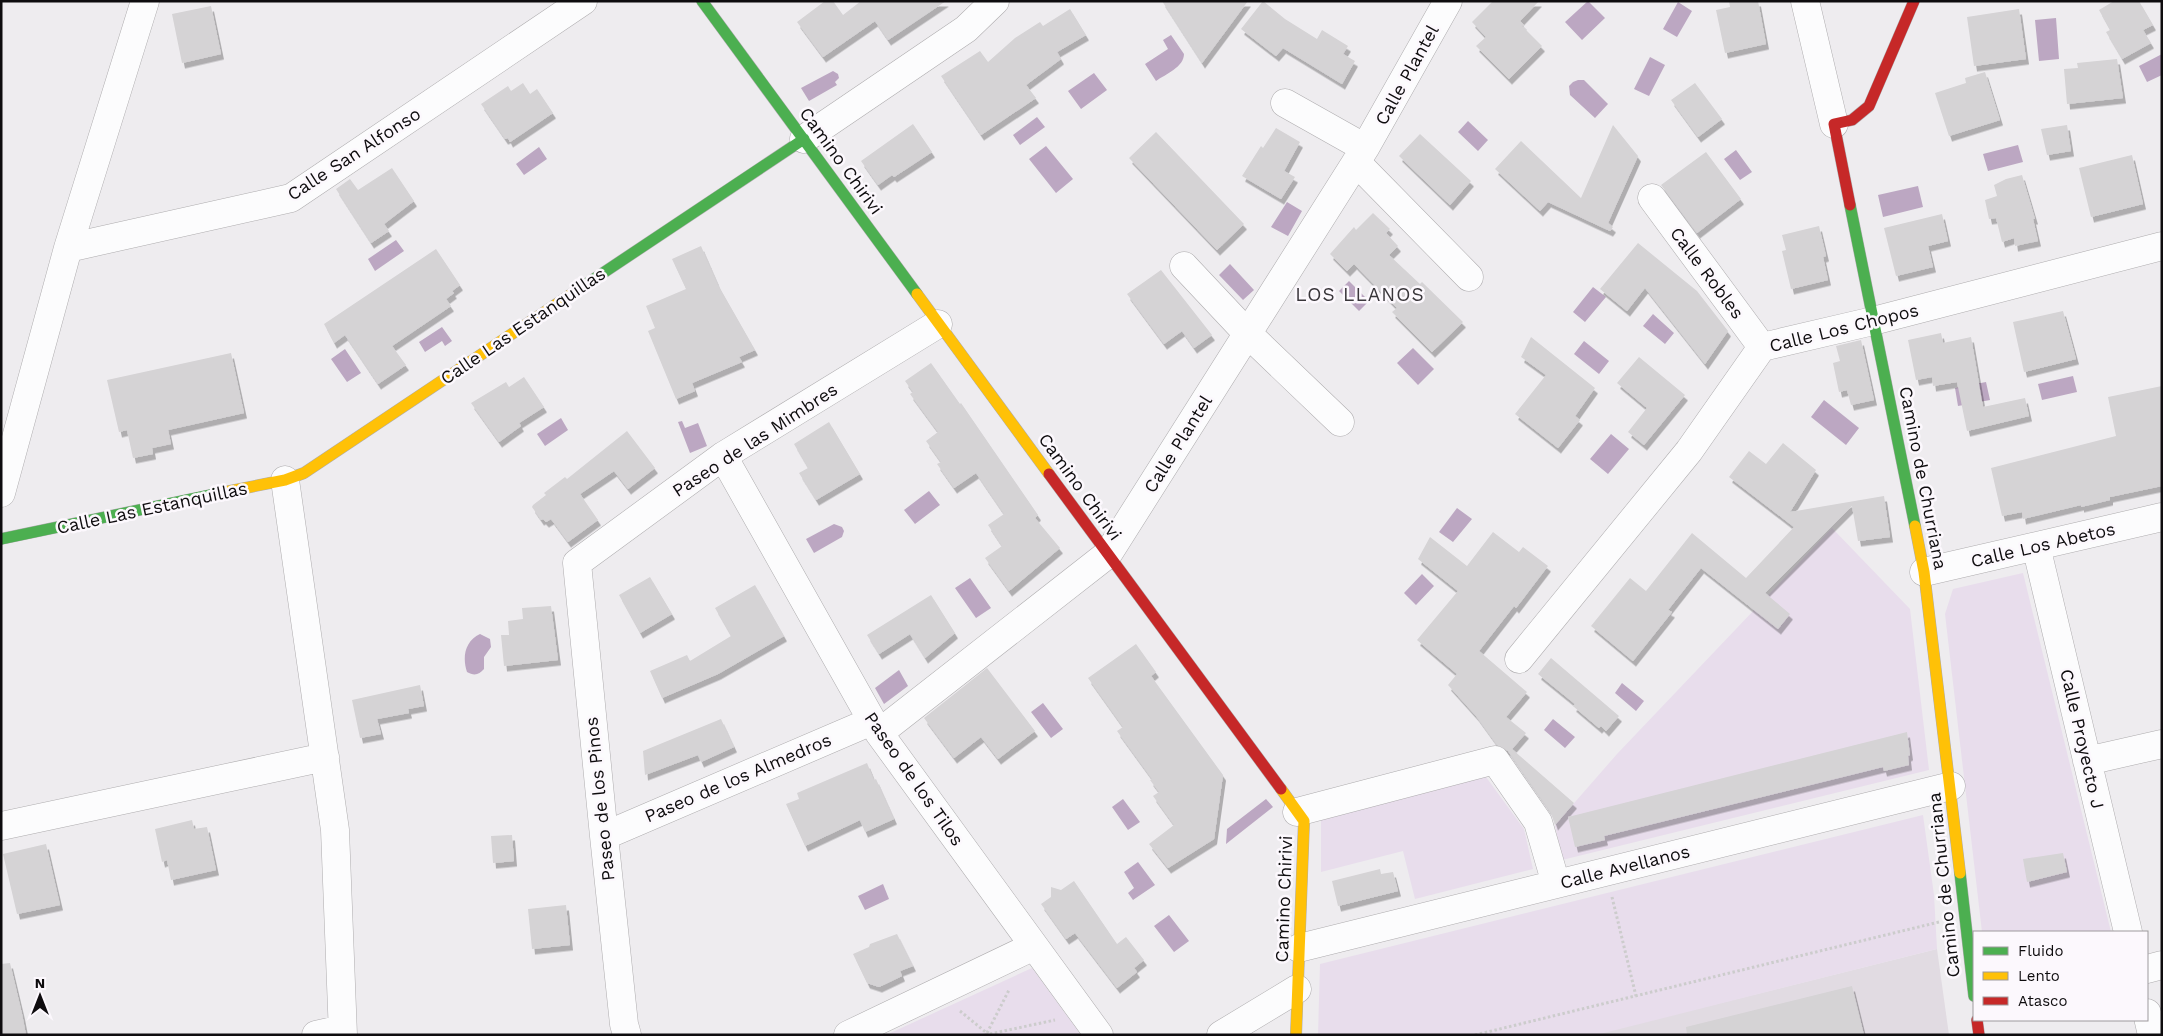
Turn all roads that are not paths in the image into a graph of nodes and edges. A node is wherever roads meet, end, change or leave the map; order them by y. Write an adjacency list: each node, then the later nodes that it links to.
1 (145, 1): 14 (street)
2 (583, 1): 14 (street, Calle San Alfonso)
3 (702, 1): 10 (street, Camino Chirivi)
4 (996, 1): 10 (street, Calle Las Estanquillas)
5 (1448, 1): 11 (street, Calle Plantel)
6 (1805, 1): 9 (street)
7 (1914, 1): 9 (street)
8 (1285, 103): 11 (street)
9 (1834, 124): 17 (street, Camino de Churriana)
10 (804, 139): 18 (street, Camino Chirivi); 23 (street, Calle Las Estanquillas)
11 (1361, 155): 16 (street); 19 (street, Calle Plantel)
12 (1652, 198): 20 (street, Calle Robles)
13 (2162, 246): 17 (street, Calle Los Chopos)
14 (68, 248): 24 (street)
15 (1184, 266): 19 (street)
16 (1469, 277)
17 (1873, 321): 20 (street, Calle Los Chopos); 30 (street, Camino de Churriana)
18 (938, 324): 22 (street, Paseo de las Mimbres); 28 (street, Camino Chirivi)
19 (1248, 333): 21 (street); 28 (street, Calle Plantel)
20 (1762, 347): 31 (street, Calle Los Chopos)
21 (1340, 422)
22 (723, 456): 29 (street, Paseo de las Mimbres); 32 (street, Paseo de los Tilos)
23 (285, 480): 26 (street, Calle Las Estanquillas); 34 (street)
24 (1, 493)
25 (2162, 517): 27 (street, Calle Los Abetos)
26 (1, 539)
27 (2036, 546): 30 (street, Calle Los Abetos); 35 (street, Calle Proyecto J)
28 (1108, 554): 32 (street, Paseo de los Almedros); 37 (street, Camino Chirivi)
29 (577, 562): 39 (street, Paseo de los Pinos)
30 (1924, 572): 36 (street, Camino de Churriana)
31 (1519, 659)
32 (875, 727): 39 (street, Paseo de los Almedros); 42 (street, Paseo de los Tilos)
33 (2162, 744): 35 (street)
34 (325, 757): 38 (street); 50 (street)
35 (2088, 761): 41 (street, Calle Proyecto J)
36 (1950, 786): 40 (street, Calle Avellanos); 46 (street, Camino de Churriana)
37 (1297, 812): 40 (street); 43 (street, Camino Chirivi)
38 (1, 826)
39 (604, 836): 52 (street, Paseo de los Pinos)
40 (1556, 884): 43 (street, Calle Avellanos)
41 (2128, 931)
42 (1034, 946): 53 (street); 54 (street, Paseo de los Tilos)
43 (1299, 948): 47 (street, Camino Chirivi)
44 (2162, 966): 45 (street)
45 (2148, 969)
46 (1973, 987)
47 (1297, 989): 55 (street); 56 (street, Camino Chirivi)
48 (2148, 1017): 58 (street)
49 (1977, 1021): 57 (street)
50 (343, 1032): 51 (street)
51 (316, 1035)
52 (627, 1035)
53 (848, 1035)
54 (1100, 1035)
55 (1221, 1035)
56 (1296, 1035)
57 (1979, 1035)
58 (2152, 1035)

